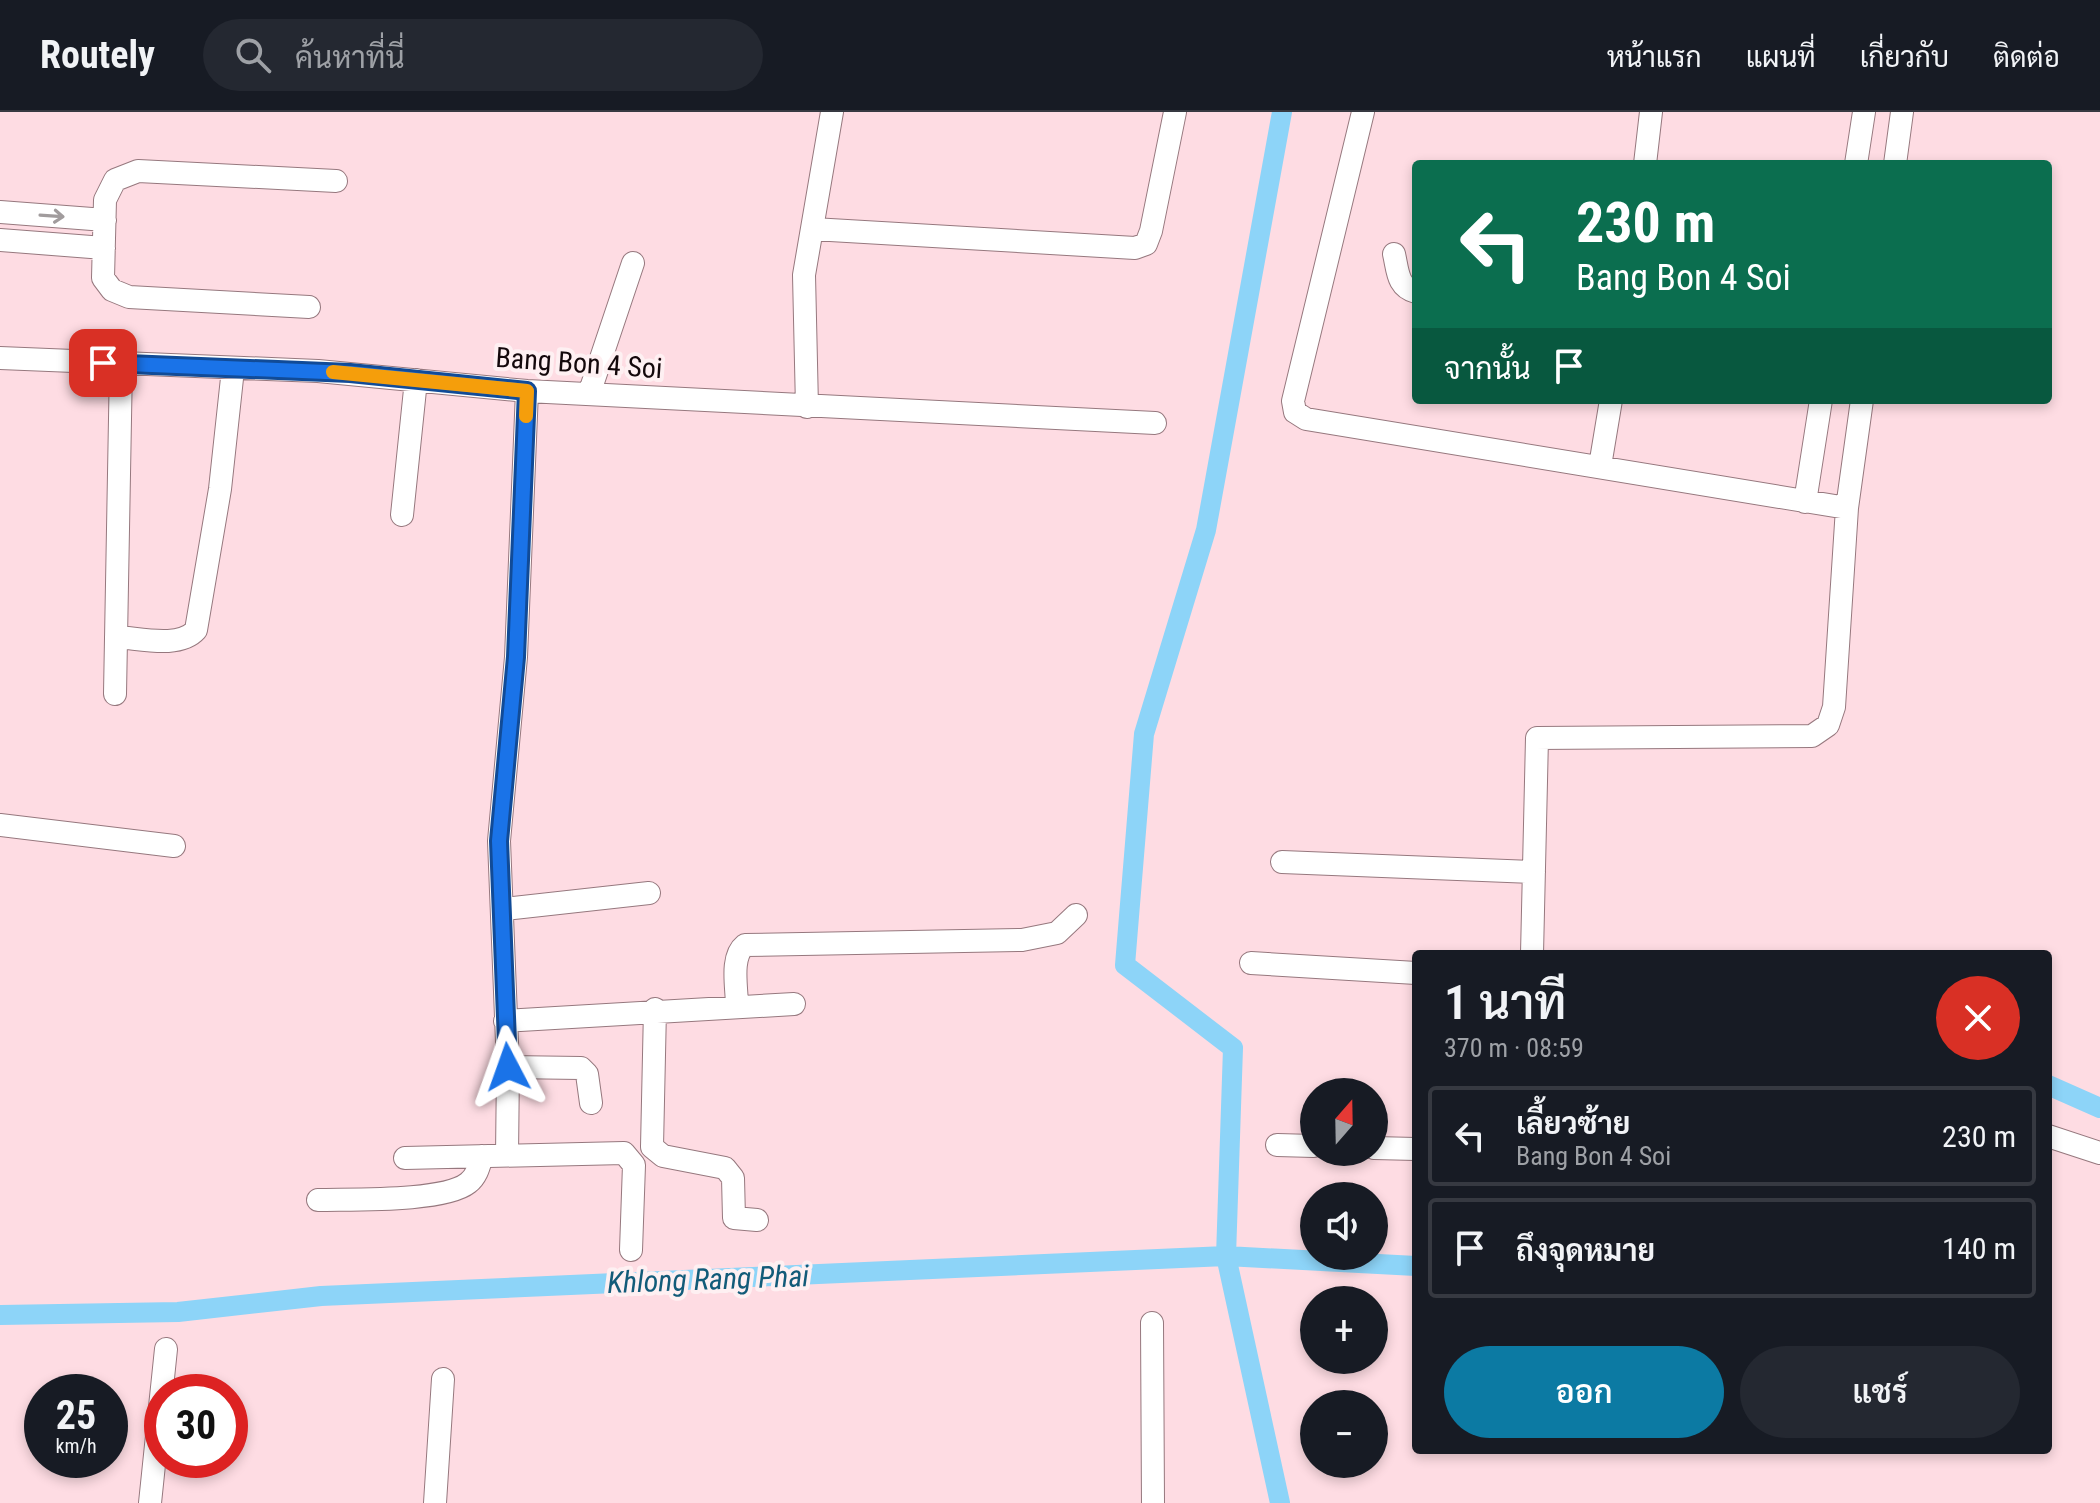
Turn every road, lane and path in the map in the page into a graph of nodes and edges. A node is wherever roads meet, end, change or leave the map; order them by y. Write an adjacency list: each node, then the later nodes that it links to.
1 (832, 112): 13 (street)
2 (1175, 112): 13 (street)
3 (1363, 112): 31 (street)
4 (1651, 112): 7 (street)
5 (1864, 112): 8 (street)
6 (1902, 112): 9 (street)
7 (1645, 160)
8 (1857, 160)
9 (1896, 160)
10 (336, 181): 12 (street)
11 (0, 212): 12 (street, one-way to 12)
12 (105, 220): 15 (street)
13 (813, 229): 29 (street)
14 (0, 240): 15 (street)
15 (104, 248): 19 (street)
16 (1394, 254): 18 (street)
17 (633, 263): 25 (street)
18 (1412, 291)
19 (309, 307)
20 (0, 358): 21 (street, Bang Bon 4 Soi)
21 (121, 364): 22 (street, Bang Bon 4 Soi); 35 (street)
22 (233, 369): 23 (street, Bang Bon 4 Soi); 35 (street)
23 (416, 380): 24 (street, Bang Bon 4 Soi); 34 (street)
24 (527, 391): 25 (street, Bang Bon 4 Soi); 42 (street)
25 (589, 394): 29 (street, Bang Bon 4 Soi)
26 (1610, 404): 31 (street)
27 (1820, 404): 32 (street)
28 (1861, 404): 33 (street)
29 (807, 407): 30 (street, Bang Bon 4 Soi)
30 (1155, 423)
31 (1600, 466): 32 (street)
32 (1805, 502): 33 (street)
33 (1847, 508): 40 (street)
34 (402, 515)
35 (116, 637): 36 (street)
36 (115, 694)
37 (0, 825): 38 (street)
38 (174, 846)
39 (1282, 862): 40 (street)
40 (1534, 872): 44 (street)
41 (649, 893): 42 (street)
42 (504, 909): 50 (street)
43 (1076, 915): 48 (street)
44 (1532, 950)
45 (1251, 963): 46 (street)
46 (1412, 973)
47 (794, 1004): 48 (street)
48 (737, 1006): 49 (street)
49 (655, 1009): 50 (street); 63 (street)
50 (505, 1021): 51 (street)
51 (508, 1067): 52 (street); 59 (street)
52 (591, 1103)
53 (2052, 1137): 58 (street)
54 (1277, 1145): 55 (street)
55 (1300, 1146)
56 (1388, 1148): 57 (street)
57 (1412, 1149)
58 (2100, 1153)
59 (507, 1155): 60 (street); 64 (street)
60 (482, 1156): 61 (street); 62 (street)
61 (405, 1158)
62 (318, 1200)
63 (757, 1220)
64 (631, 1250)
65 (1152, 1323): 70 (street)
66 (166, 1349): 68 (street)
67 (443, 1379): 69 (street)
68 (150, 1503)
69 (435, 1503)
70 (1153, 1503)

